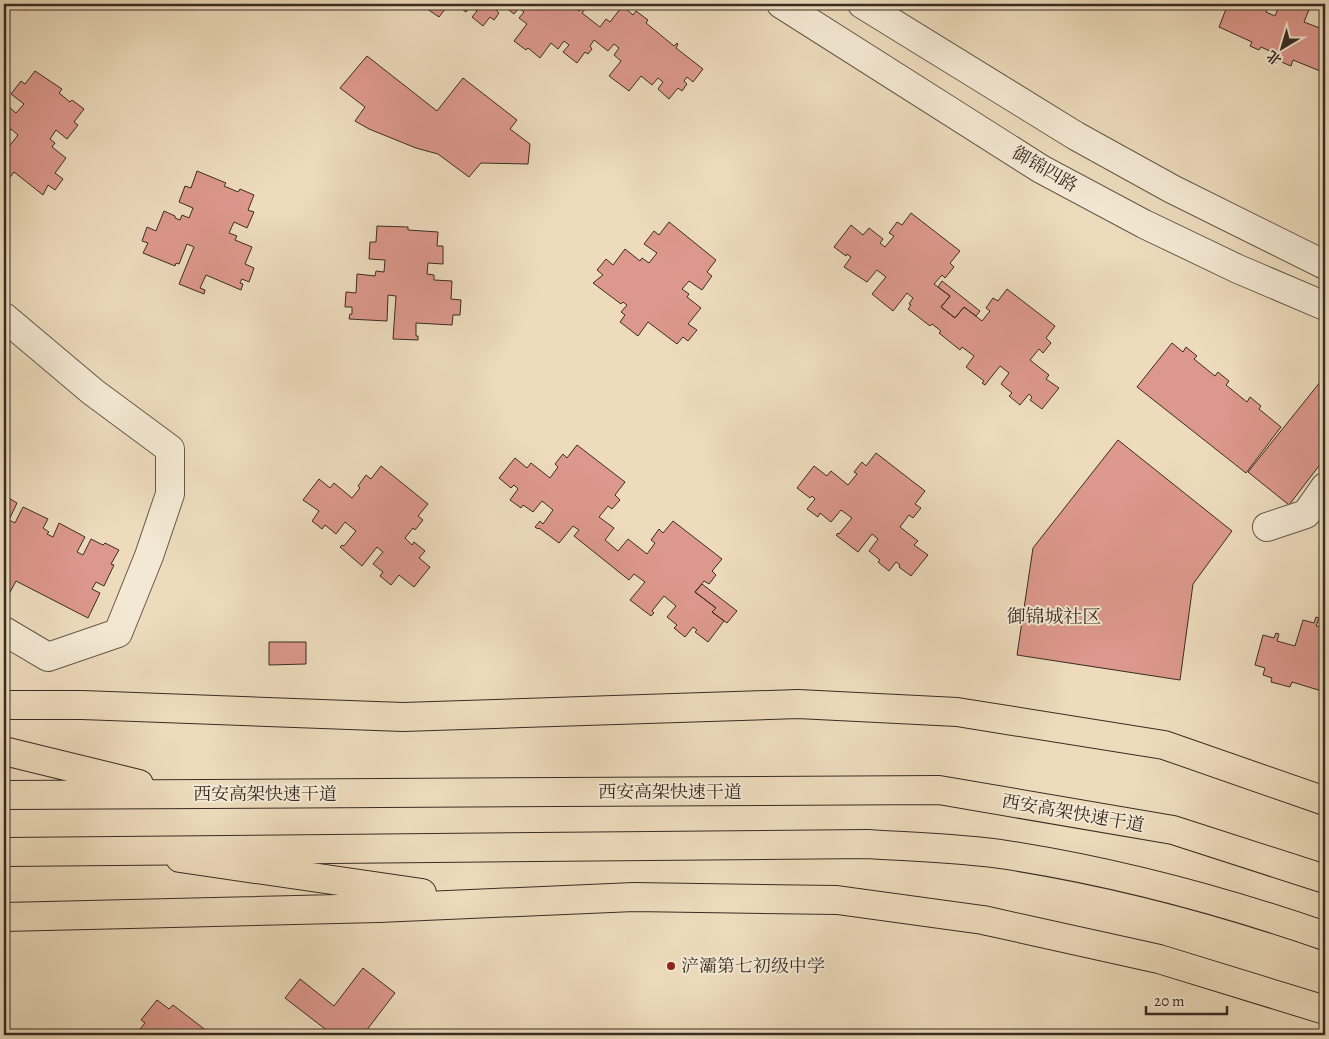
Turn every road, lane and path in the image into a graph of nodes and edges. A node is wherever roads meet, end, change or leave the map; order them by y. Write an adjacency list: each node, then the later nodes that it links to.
1 (781, 4): 4 (street, 御锦四路)
2 (862, 4): 3 (street)
3 (1325, 265)
4 (1325, 306)
5 (4, 316): 8 (street)
6 (1325, 487): 7 (street)
7 (1267, 528)
8 (4, 631)
9 (4, 705): 13 (main road)
10 (4, 751): 11 (main road)
11 (182, 794): 12 (main road, 西安高架快速干道); 16 (main road, 西安高架快速干道)
12 (4, 795)
13 (1325, 801)
14 (127, 850): 15 (main road); 17 (main road); 19 (main road)
15 (4, 852)
16 (1325, 879)
17 (492, 903): 18 (main road); 20 (main road)
18 (4, 917)
19 (1325, 936)
20 (1160, 959): 21 (main road); 22 (main road)
21 (1325, 1010)
22 (1325, 1030)

